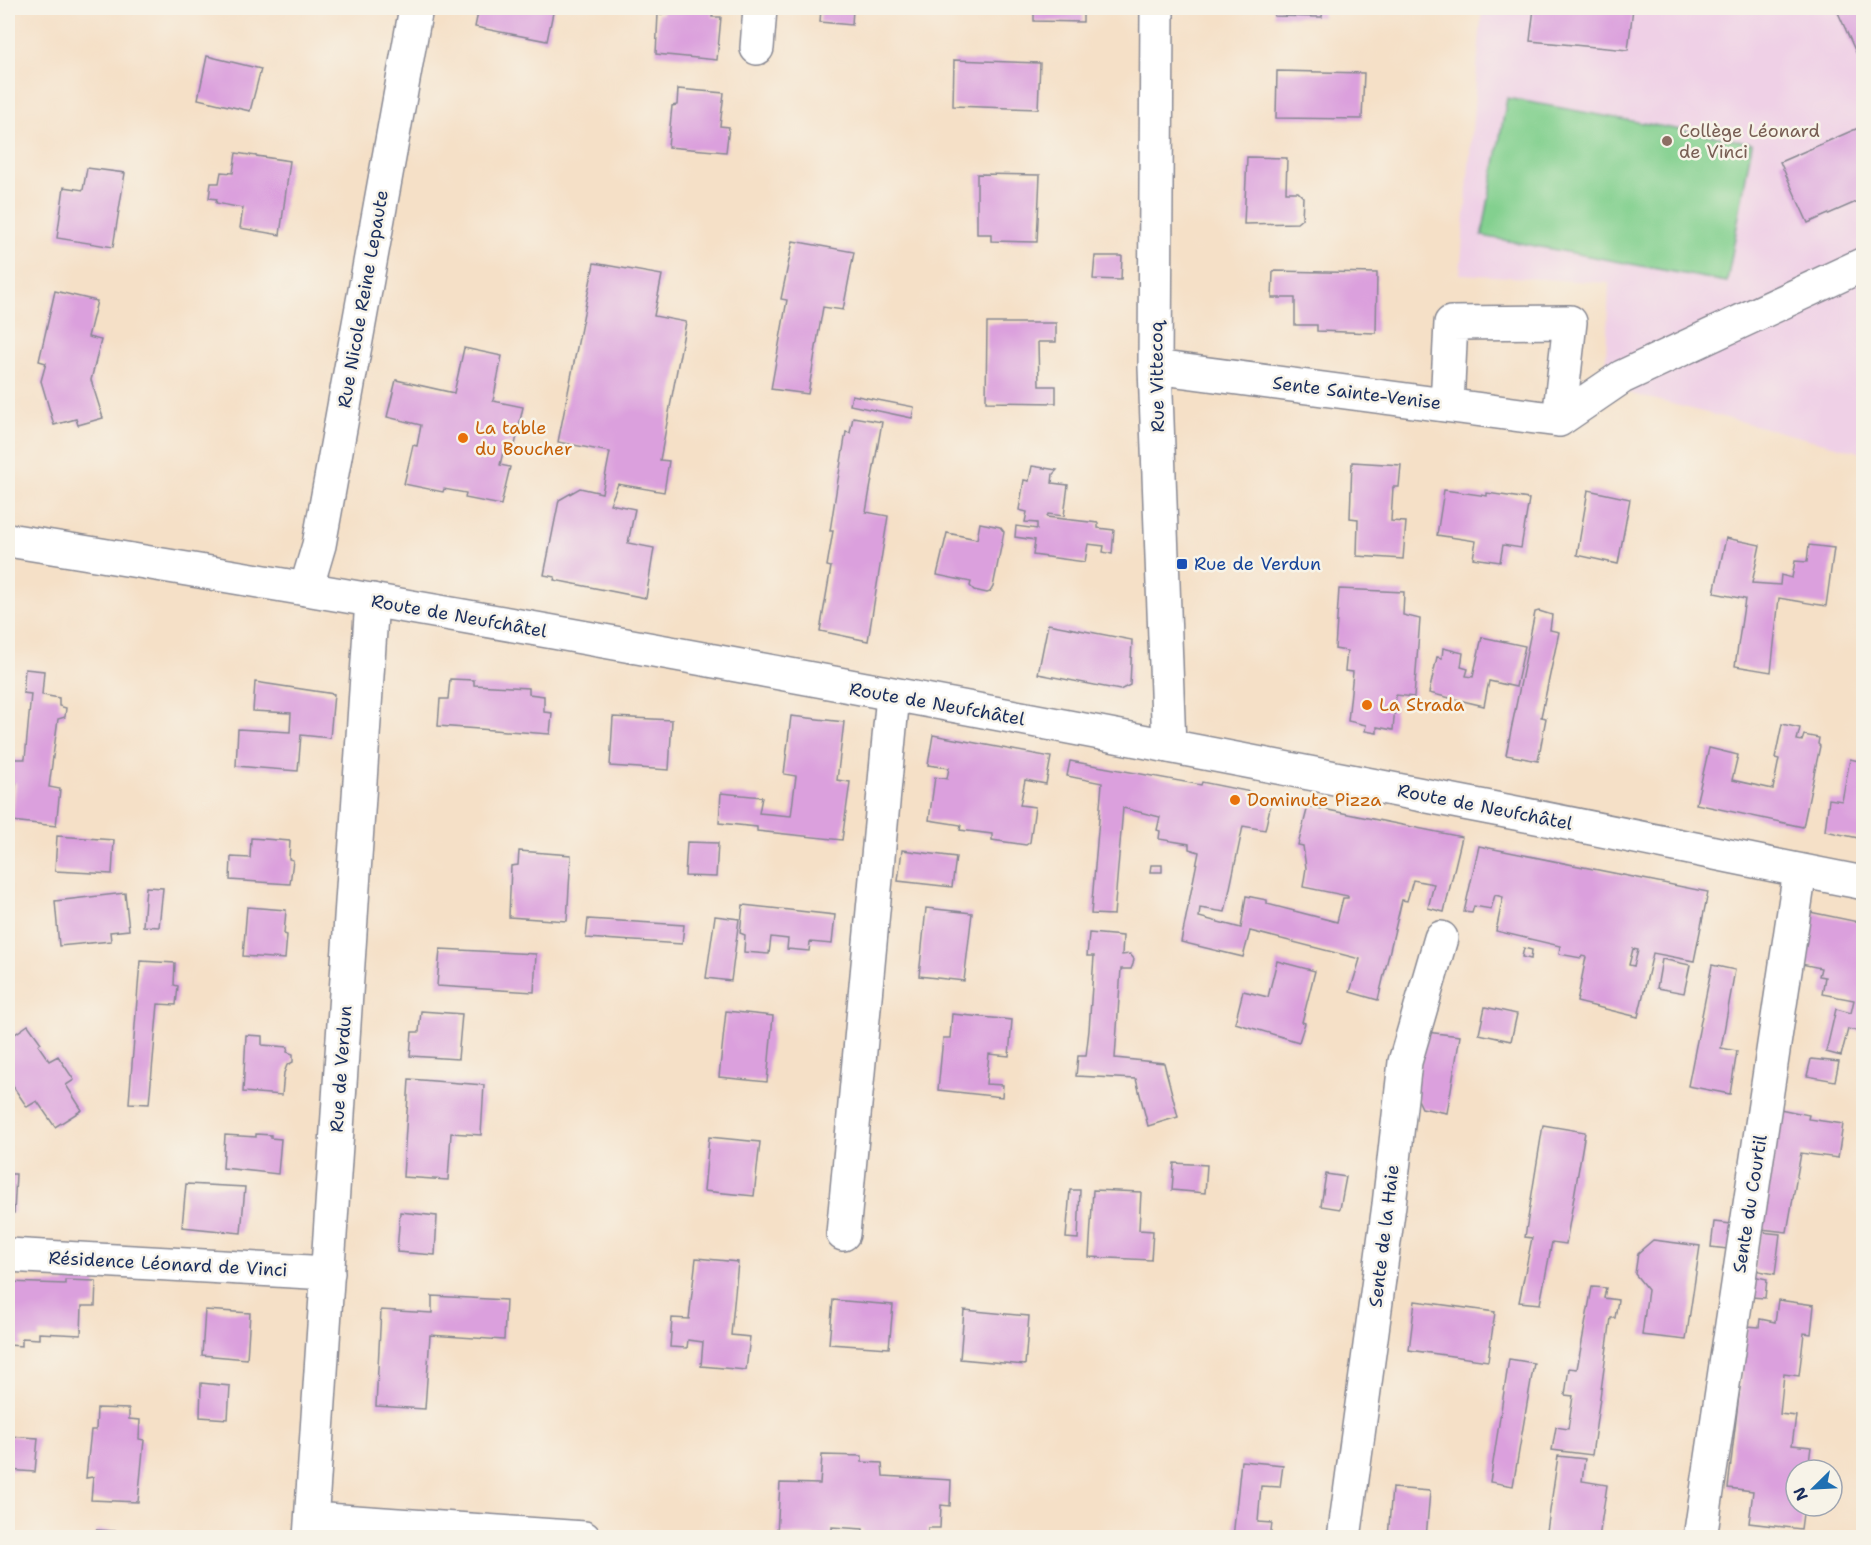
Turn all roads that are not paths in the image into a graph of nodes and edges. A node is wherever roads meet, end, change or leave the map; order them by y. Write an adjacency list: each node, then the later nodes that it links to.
1 (416, 8): 10 (street, Rue Nicole Reine Lepaute)
2 (760, 8): 4 (street)
3 (1157, 8): 6 (street, Rue Vittecoq)
4 (757, 48)
5 (1863, 264): 8 (street)
6 (1155, 367): 7 (street, Sente Sainte-Venise); 13 (street, Rue Vittecoq)
7 (1448, 405): 8 (street, Sente Sainte-Venise); 8 (street)
8 (1559, 420)
9 (8, 540): 10 (street, Route de Neufchâtel)
10 (306, 589): 11 (street, Route de Neufchâtel)
11 (372, 600): 12 (street, Route de Neufchâtel); 19 (street, Rue de Verdun)
12 (892, 695): 13 (street, Route de Neufchâtel); 17 (street)
13 (1168, 746): 14 (street, Route de Neufchâtel)
14 (1800, 871): 15 (street, Route de Neufchâtel); 23 (street, Sente du Courtil)
15 (1863, 883)
16 (1441, 939): 22 (street, Sente de la Haie)
17 (843, 1234)
18 (8, 1255): 19 (street, Résidence Léonard de Vinci)
19 (328, 1273): 20 (street, Rue de Verdun)
20 (311, 1528): 21 (street)
21 (584, 1538)
22 (1344, 1538)
23 (1700, 1538)

